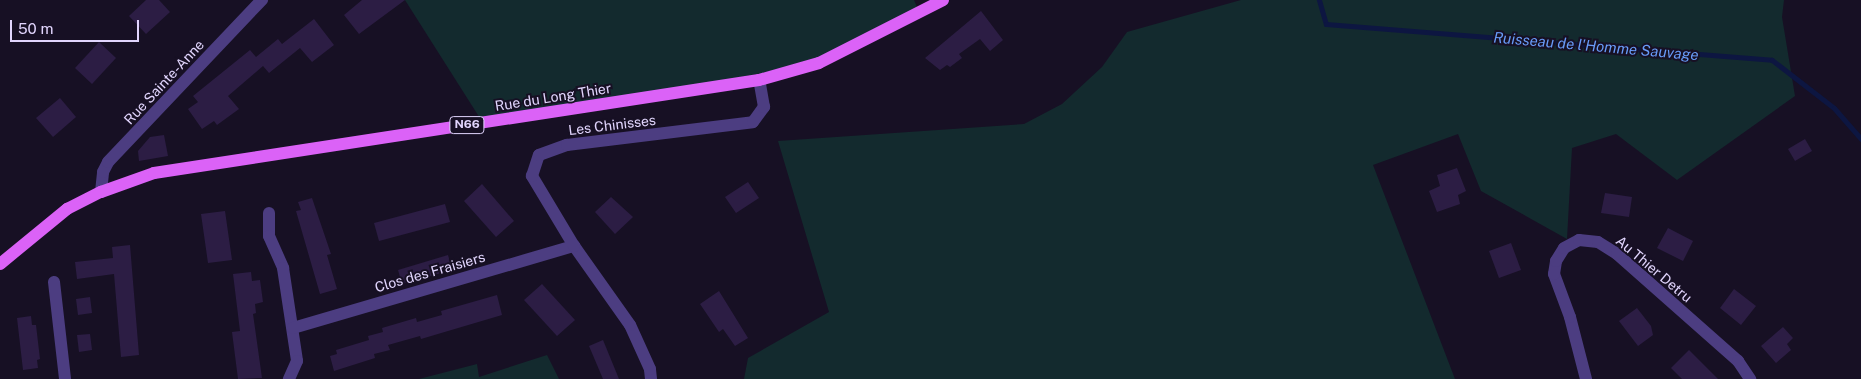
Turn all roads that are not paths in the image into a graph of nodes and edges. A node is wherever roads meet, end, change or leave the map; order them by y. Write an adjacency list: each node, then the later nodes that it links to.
1 (262, 0): 4 (street, Rue Sainte-Anne)
2 (943, 0): 3 (main road, Rue du Long Thier / N66)
3 (759, 80): 4 (main road, Rue du Long Thier / N66); 6 (street, Les Chinisses)
4 (100, 192): 7 (main road, Rue du Long Thier / N66)
5 (269, 213): 9 (street)
6 (574, 246): 9 (street, Clos des Fraisiers); 12 (street, Les Chinisses)
7 (0, 264)
8 (54, 282): 10 (street)
9 (293, 328): 11 (street)
10 (65, 379)
11 (289, 379)
12 (651, 379)
13 (1586, 379): 14 (street, Au Thier Detru)
14 (1750, 379)

